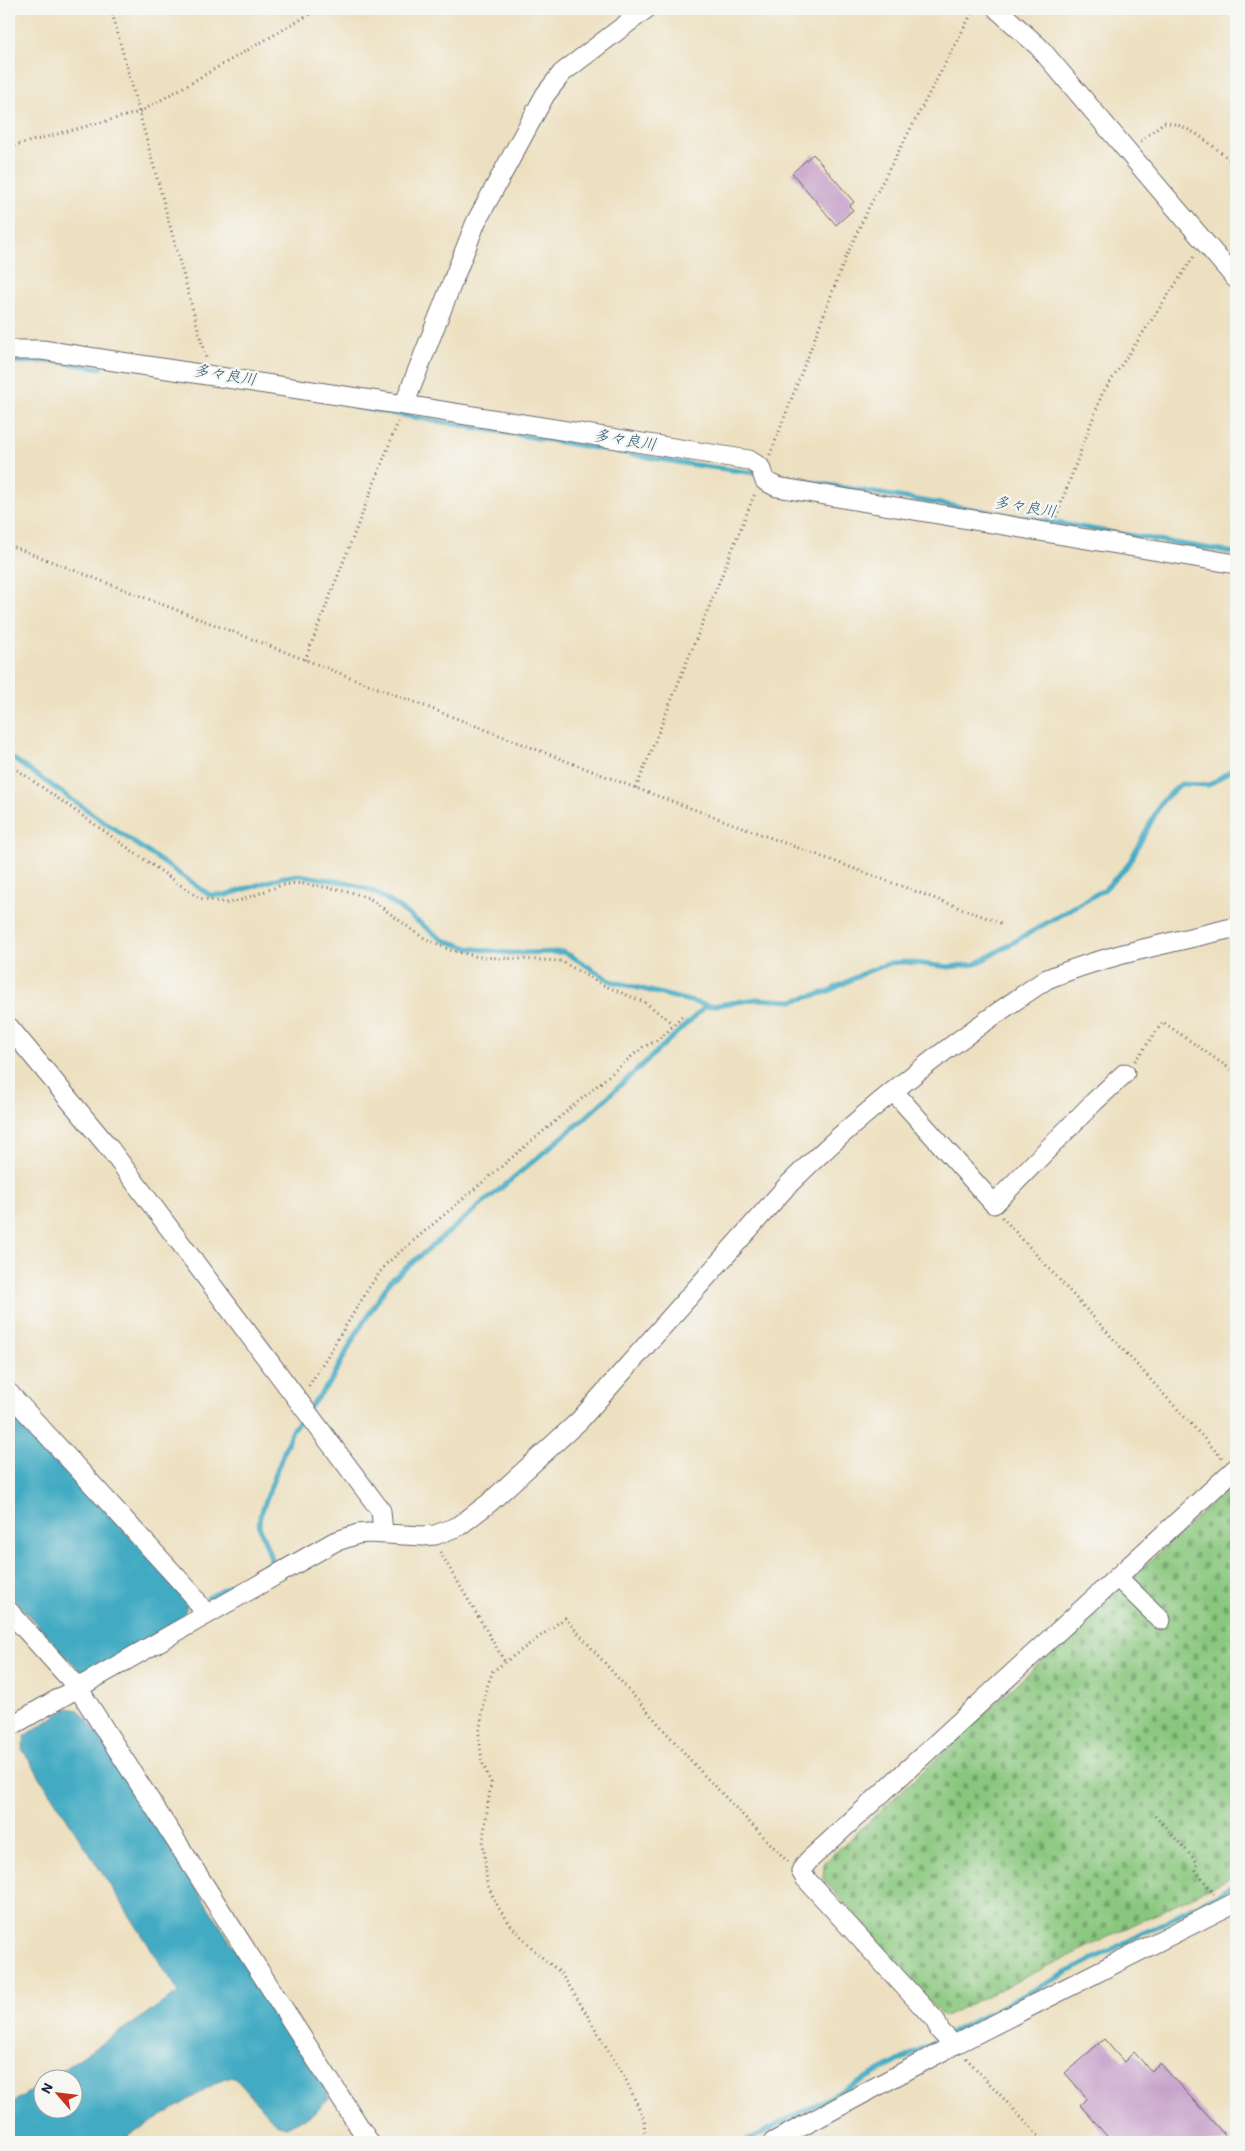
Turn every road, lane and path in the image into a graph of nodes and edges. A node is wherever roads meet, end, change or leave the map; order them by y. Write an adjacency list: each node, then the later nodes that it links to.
1 (112, 9): 6 (path)
2 (319, 9): 6 (path)
3 (974, 9): 15 (path)
4 (997, 9): 8 (street)
5 (638, 11): 14 (street)
6 (140, 112): 7 (path); 13 (path)
7 (9, 147)
8 (1130, 152): 9 (path); 10 (street)
9 (1236, 165)
10 (1203, 242): 11 (street); 16 (path)
11 (1236, 279)
12 (9, 350): 13 (street)
13 (210, 375): 14 (street)
14 (404, 405): 15 (street); 19 (path)
15 (763, 474): 16 (street); 21 (path)
16 (1051, 532): 18 (street)
17 (9, 545): 19 (path)
18 (1236, 564)
19 (305, 660): 21 (path)
20 (9, 764): 25 (path)
21 (636, 788): 22 (path)
22 (1001, 923)
23 (1236, 927): 29 (street)
24 (684, 1014): 25 (path)
25 (673, 1024): 32 (path)
26 (9, 1026): 32 (street)
27 (1125, 1073): 28 (path); 30 (street)
28 (1236, 1073)
29 (894, 1092): 30 (street); 35 (street)
30 (994, 1204): 33 (path)
31 (9, 1393): 38 (street)
32 (302, 1406): 34 (street)
33 (1234, 1475): 36 (street)
34 (383, 1533): 35 (street); 38 (street)
35 (435, 1535): 40 (path)
36 (1117, 1576): 39 (street); 44 (street)
37 (9, 1611): 41 (street)
38 (206, 1615): 41 (street)
39 (1161, 1620)
40 (505, 1662): 44 (path); 49 (path)
41 (78, 1688): 42 (street); 48 (street)
42 (9, 1727)
43 (1155, 1816): 45 (path)
44 (801, 1870): 47 (street)
45 (1210, 1889)
46 (1236, 1902): 47 (street)
47 (948, 2039): 50 (street); 51 (path)
48 (369, 2142)
49 (645, 2142)
50 (773, 2142)
51 (1044, 2142)

